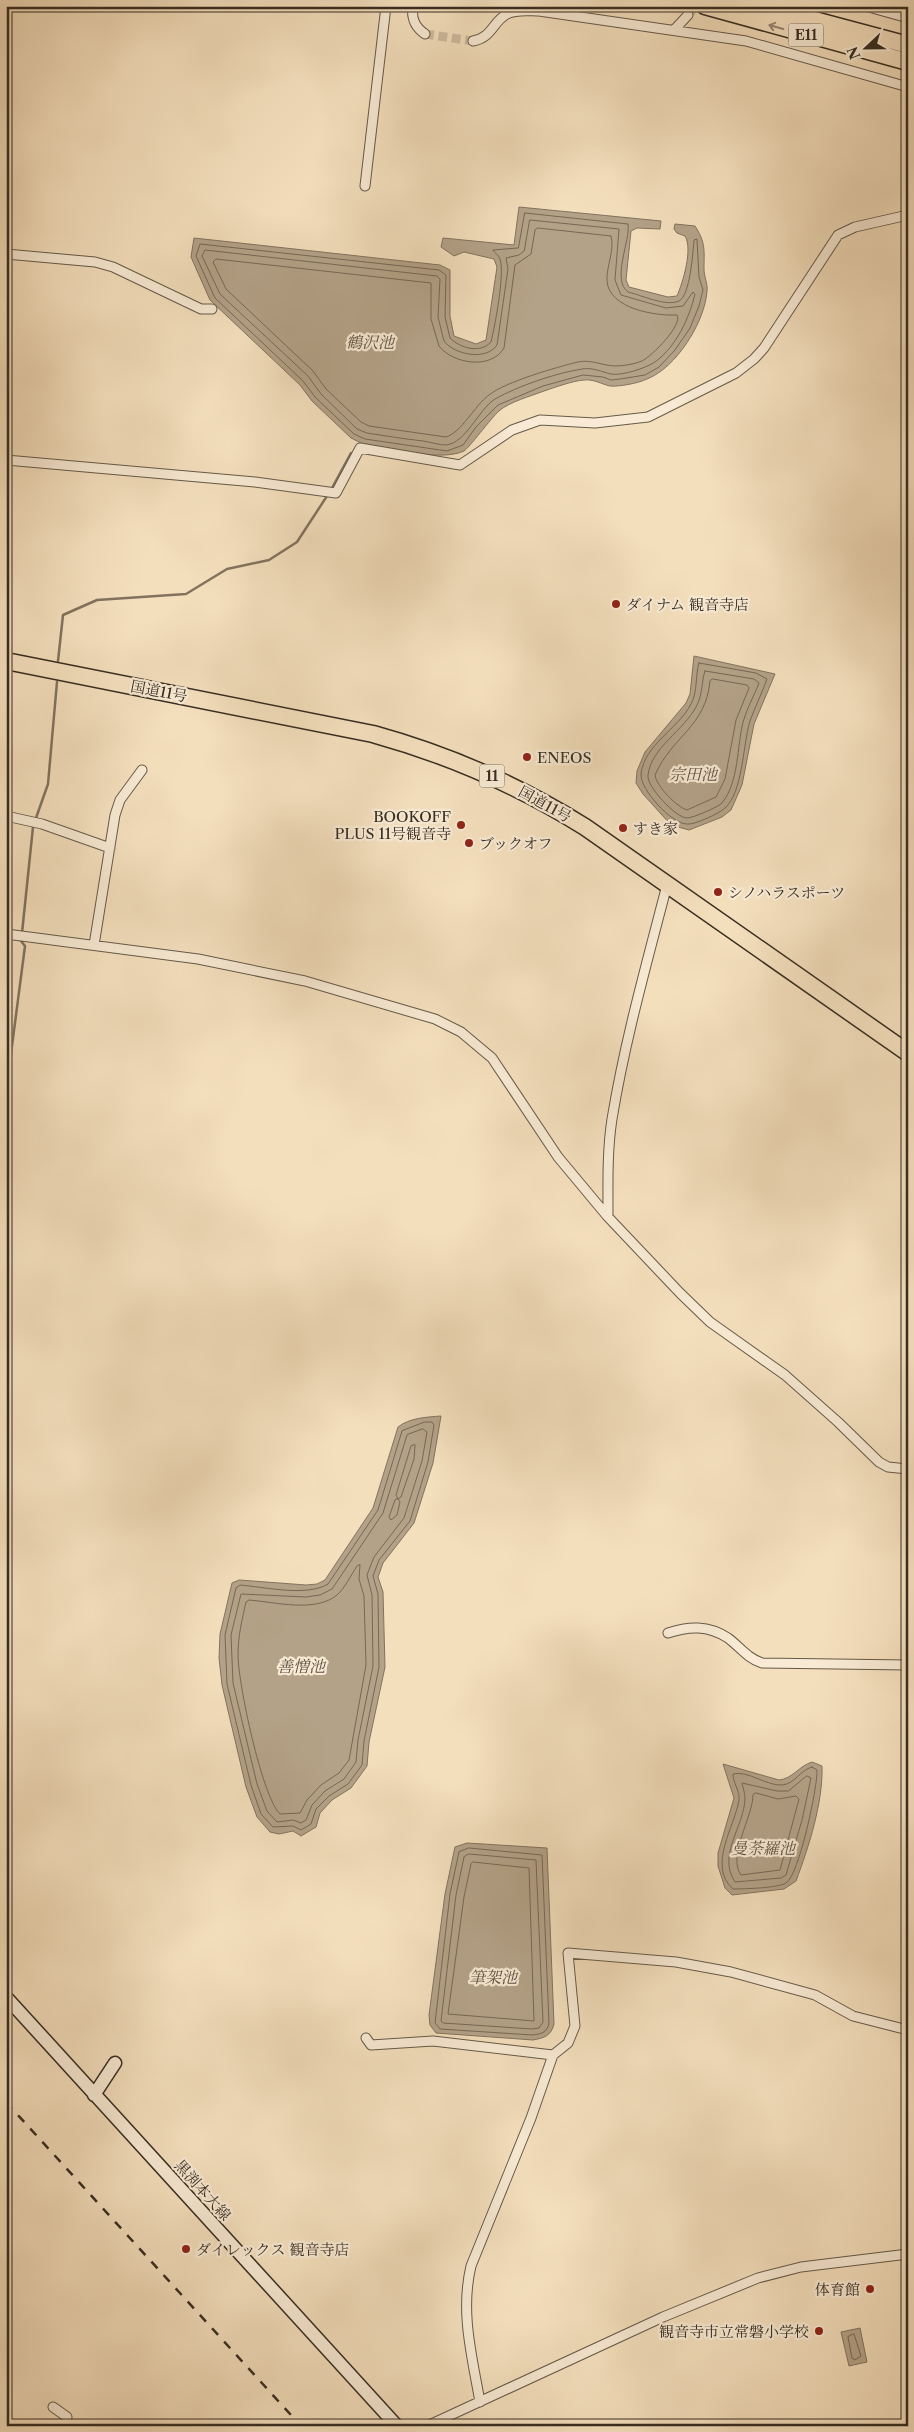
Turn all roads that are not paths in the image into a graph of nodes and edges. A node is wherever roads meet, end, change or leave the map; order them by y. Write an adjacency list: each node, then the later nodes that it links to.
1 (386, 6): 14 (street)
2 (413, 6): 9 (street)
3 (705, 6): 12 (highway, E11, one-way to 3)
4 (762, 6): 11 (highway, E11)
5 (865, 6): 7 (street)
6 (688, 15): 8 (street)
7 (908, 18)
8 (674, 29): 10 (street); 13 (street)
9 (425, 34)
10 (473, 41)
11 (908, 45)
12 (908, 62)
13 (908, 87)
14 (366, 186)
15 (908, 215): 18 (street)
16 (6, 254): 17 (street)
17 (212, 310)
18 (6, 460)
19 (6, 661): 23 (highway, 国道11号 / 11)
20 (142, 770): 22 (street)
21 (6, 816): 22 (street)
22 (110, 848): 25 (street)
23 (667, 885): 26 (highway, 国道11号 / 11); 27 (street)
24 (6, 934): 25 (street)
25 (94, 945): 27 (street)
26 (908, 1053)
27 (608, 1217): 28 (street)
28 (908, 1469)
29 (668, 1633): 30 (street)
30 (908, 1665)
31 (6, 1997): 36 (main road, 黒渕本大線)
32 (908, 2030): 34 (street)
33 (366, 2038): 34 (street)
34 (553, 2055): 38 (street)
35 (115, 2063): 36 (main road)
36 (94, 2095): 41 (main road, 黒渕本大線)
37 (908, 2254): 38 (street)
38 (480, 2402): 42 (street)
39 (53, 2407): 40 (street)
40 (66, 2426)
41 (397, 2426)
42 (427, 2426)

